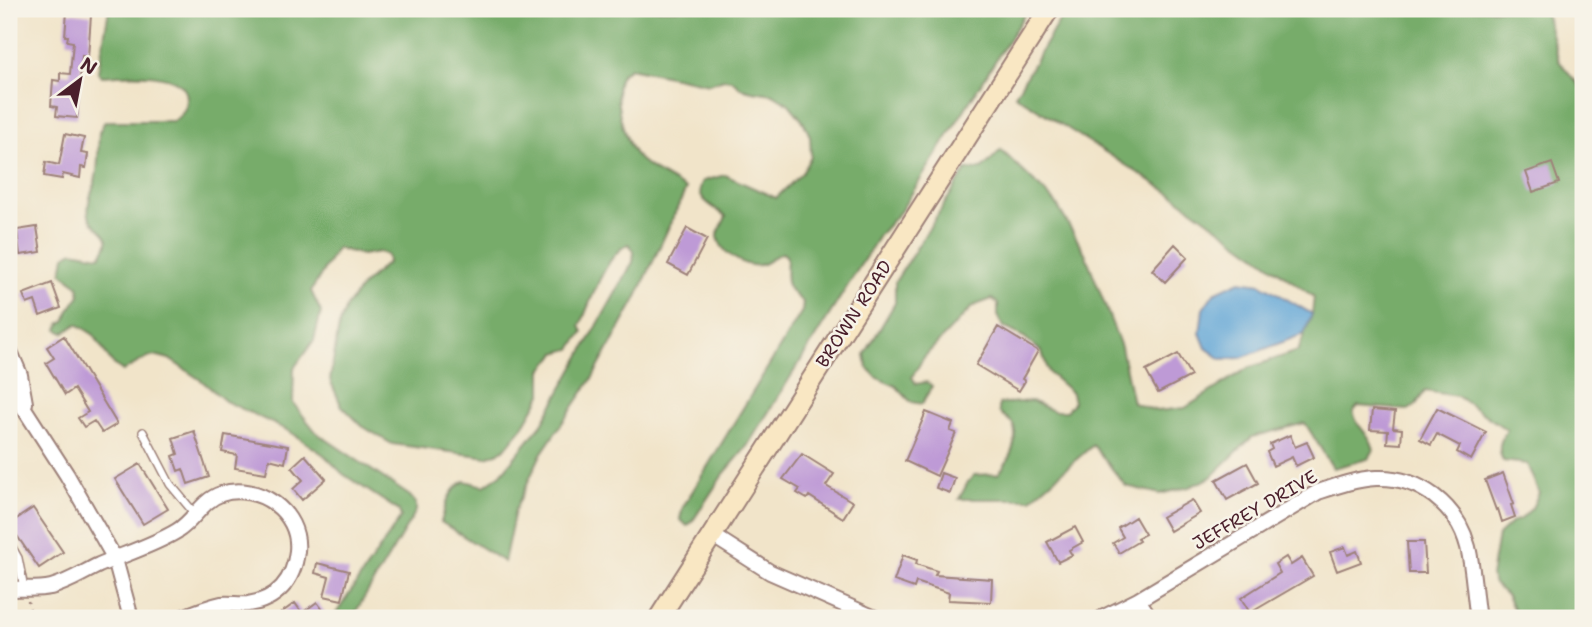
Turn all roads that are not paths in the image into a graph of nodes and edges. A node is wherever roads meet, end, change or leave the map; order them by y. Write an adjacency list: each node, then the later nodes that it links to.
1 (1049, 9): 7 (street, BROWN ROAD)
2 (9, 349): 4 (street)
3 (9, 385): 4 (street)
4 (27, 411): 9 (street)
5 (143, 432): 6 (lane)
6 (195, 514): 9 (street); 15 (street)
7 (712, 535): 16 (street, BROWN ROAD); 17 (street)
8 (9, 542): 10 (lane)
9 (115, 559): 10 (street); 14 (street)
10 (24, 588): 11 (street)
11 (9, 589)
12 (1138, 600): 13 (street, JEFFREY DRIVE); 18 (street, JEFFREY DRIVE); 19 (street)
13 (1477, 612)
14 (131, 618)
15 (181, 618)
16 (659, 618)
17 (872, 618)
18 (1102, 618)
19 (1150, 618)

